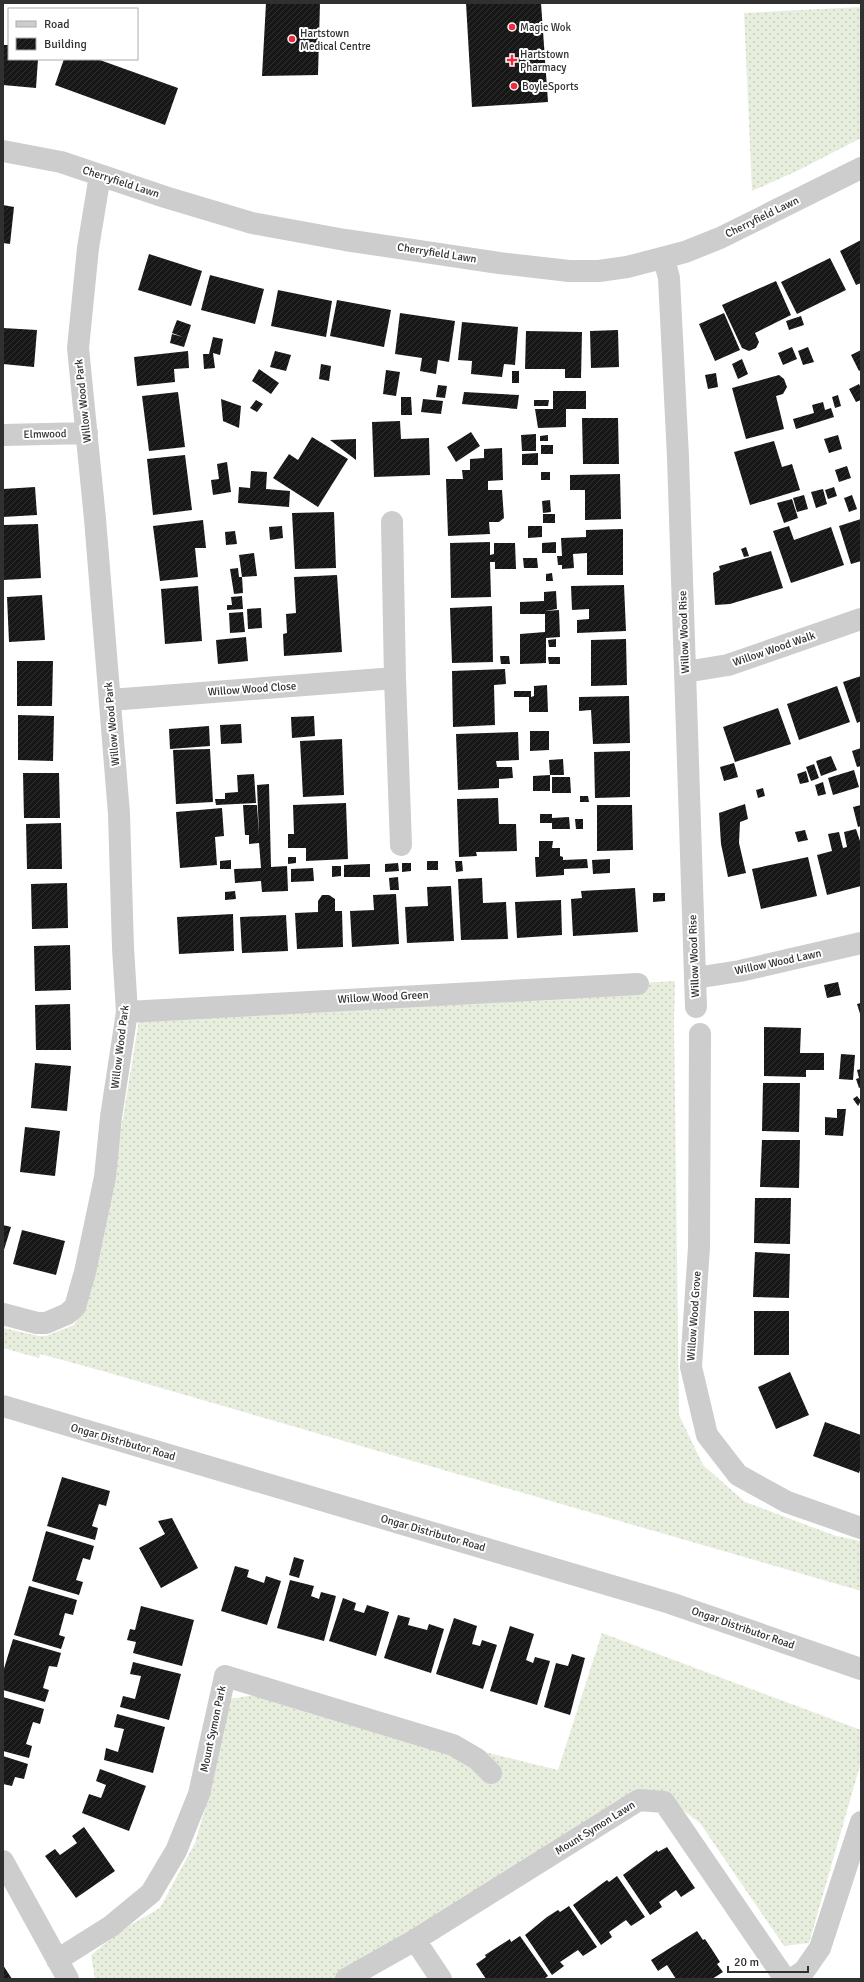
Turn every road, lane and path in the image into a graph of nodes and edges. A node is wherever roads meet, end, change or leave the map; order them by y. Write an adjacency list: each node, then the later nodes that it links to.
1 (3, 151): 3 (street, Cherryfield Lawn)
2 (861, 168): 4 (street, Cherryfield Lawn)
3 (100, 175): 4 (street, Cherryfield Lawn); 5 (street, Willow Wood Park)
4 (664, 259): 9 (street, Willow Wood Rise)
5 (86, 433): 6 (street, Elmwood); 11 (street, Willow Wood Park)
6 (3, 435)
7 (392, 522): 10 (street)
8 (861, 619): 9 (street, Willow Wood Walk)
9 (685, 672): 14 (street, Willow Wood Rise)
10 (395, 678): 11 (street, Willow Wood Close); 12 (street)
11 (110, 700): 17 (street, Willow Wood Park)
12 (402, 845)
13 (861, 943): 14 (street, Willow Wood Lawn)
14 (695, 978): 16 (street, Willow Wood Rise)
15 (638, 984): 17 (street, Willow Wood Green)
16 (696, 1007)
17 (127, 1012): 19 (street, Willow Wood Park)
18 (700, 1034): 21 (street, Willow Wood Grove)
19 (3, 1314)
20 (3, 1406): 22 (street, Ongar Distributor Road)
21 (861, 1528)
22 (861, 1669)
23 (491, 1774): 27 (street, Mount Symon Park)
24 (861, 1822): 32 (street)
25 (3, 1860): 27 (street)
26 (415, 1940): 29 (street, Mount Symon Lawn); 30 (street); 31 (street, Mount Symon Lawn)
27 (58, 1960): 28 (street)
28 (68, 1979)
29 (346, 1979)
30 (441, 1979)
31 (785, 1979)
32 (792, 1979)

